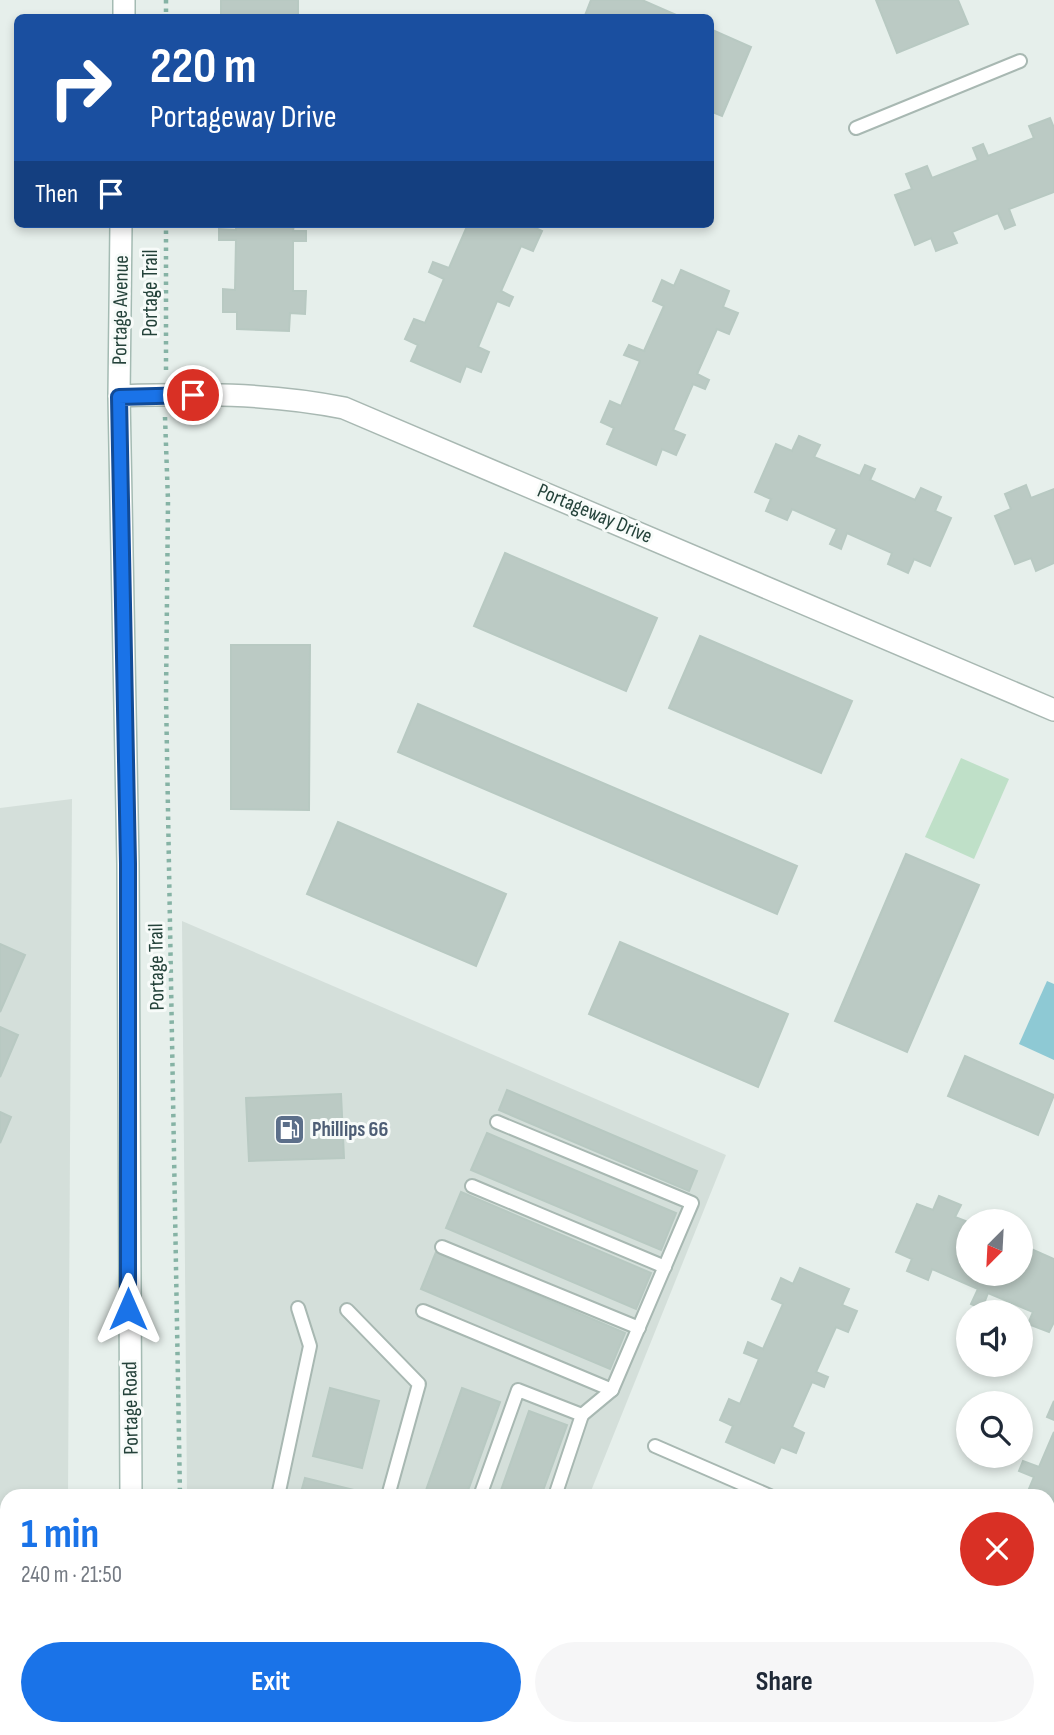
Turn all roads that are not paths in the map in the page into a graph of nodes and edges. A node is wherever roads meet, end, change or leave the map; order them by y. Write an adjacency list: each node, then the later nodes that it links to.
1 (1020, 61): 2 (lane)
2 (856, 128)
3 (121, 228): 4 (main road, Portage Avenue)
4 (119, 397): 5 (main road, Portageway Drive); 17 (main road, Portage Road)
5 (1054, 710)
6 (498, 1122): 9 (lane)
7 (472, 1186): 9 (lane)
8 (442, 1247): 13 (lane)
9 (665, 1267): 13 (lane)
10 (298, 1308): 18 (lane)
11 (347, 1310): 19 (lane)
12 (423, 1311): 14 (lane)
13 (639, 1328): 14 (lane)
14 (612, 1390): 15 (lane)
15 (582, 1415): 20 (lane); 21 (lane)
16 (655, 1446): 22 (lane)
17 (131, 1489)
18 (279, 1489)
19 (390, 1489)
20 (483, 1489)
21 (557, 1489)
22 (754, 1489)

